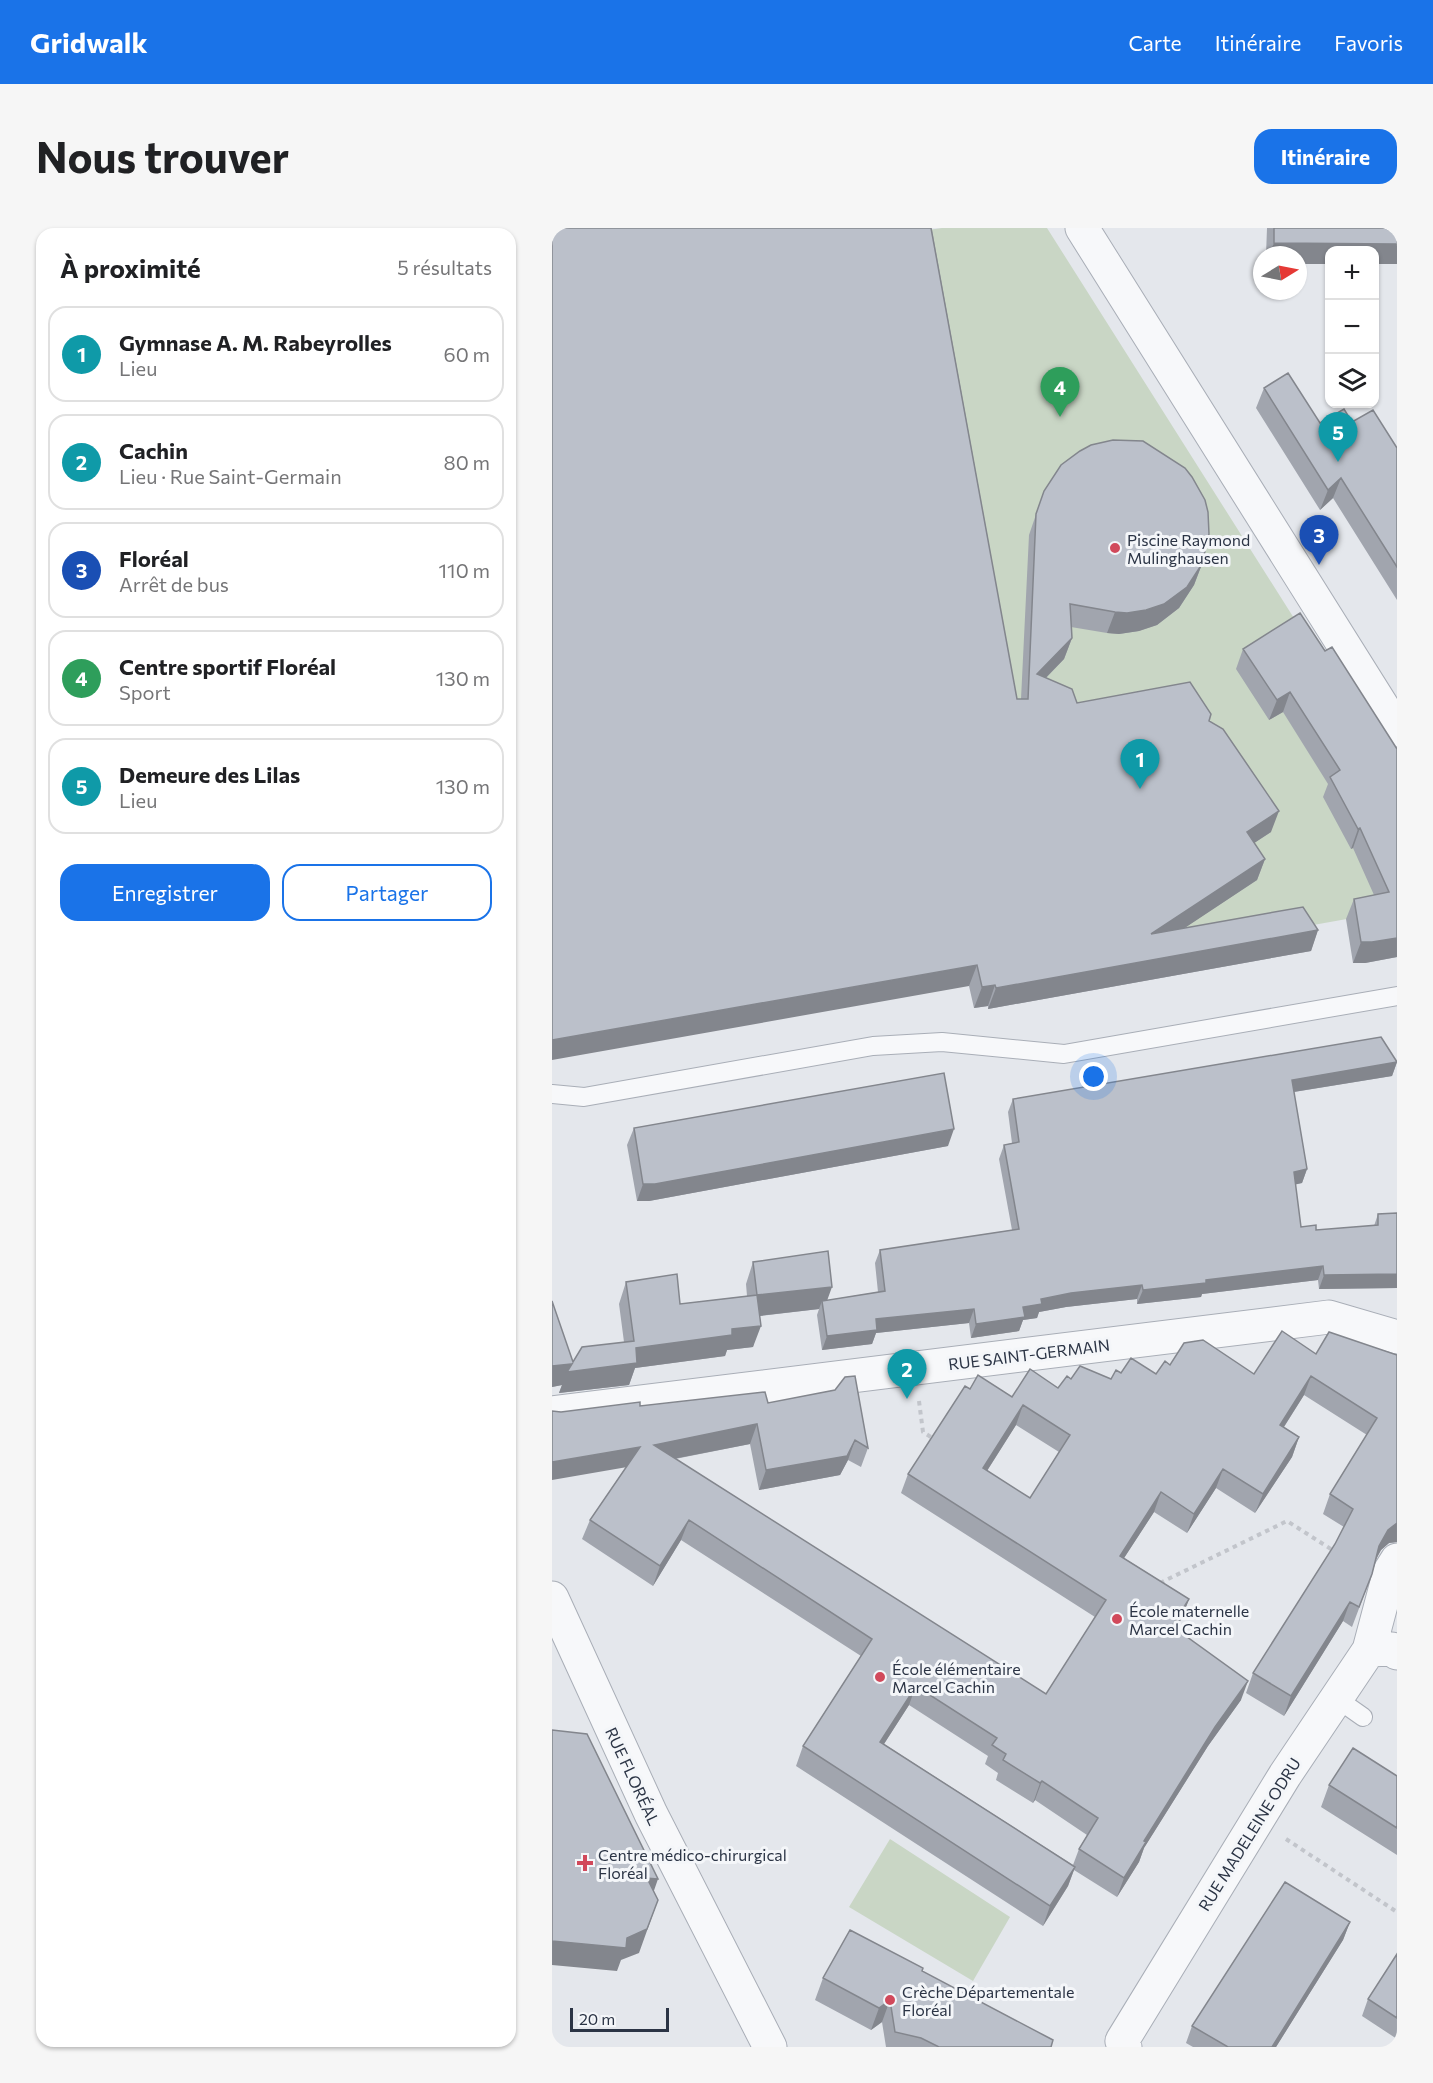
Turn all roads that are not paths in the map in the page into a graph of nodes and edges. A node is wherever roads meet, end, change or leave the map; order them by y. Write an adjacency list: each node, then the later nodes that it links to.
1 (1082, 228): 2 (street)
2 (1397, 730)
3 (1397, 996): 4 (lane)
4 (552, 1094)
5 (1397, 1337): 6 (street, RUE SAINT-GERMAIN)
6 (552, 1413)
7 (1397, 1560): 9 (street, RUE MADELEINE ODRU)
8 (552, 1598): 12 (street, RUE FLORÉAL)
9 (1383, 1651): 10 (street, RUE MADELEINE ODRU)
10 (1336, 1698): 11 (lane); 13 (street, RUE MADELEINE ODRU)
11 (1363, 1717)
12 (770, 2047)
13 (1125, 2047)

